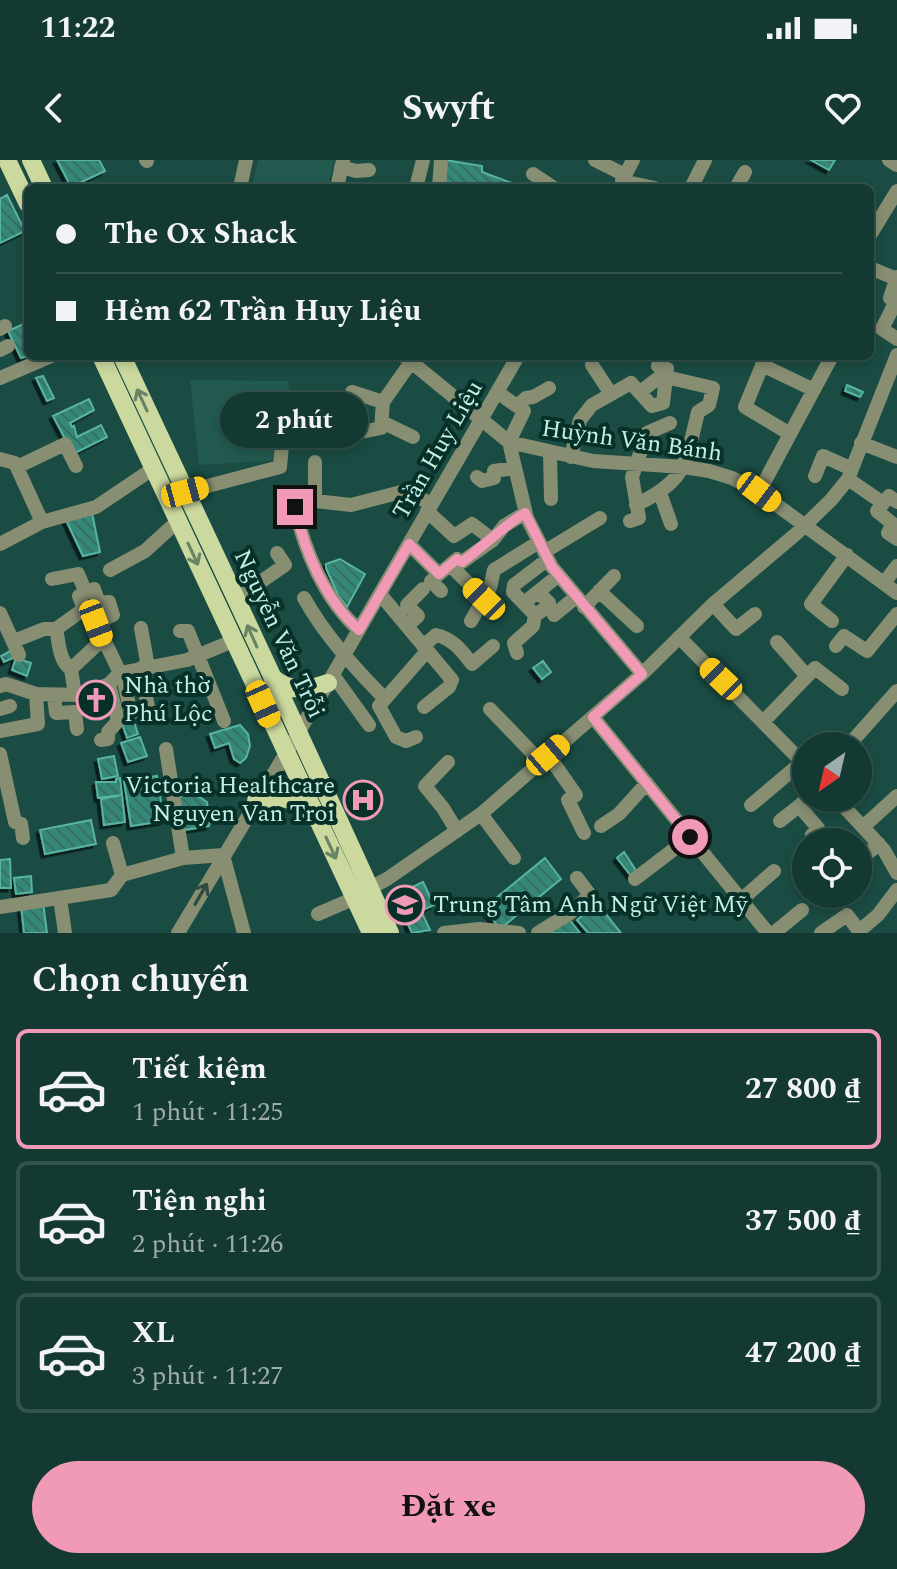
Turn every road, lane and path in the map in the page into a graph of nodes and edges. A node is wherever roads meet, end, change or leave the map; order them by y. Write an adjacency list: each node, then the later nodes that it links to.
1 (7, 160): 24 (main road)
2 (31, 160): 15 (main road)
3 (246, 160): 16 (street)
4 (423, 160): 18 (street)
5 (441, 160): 19 (street)
6 (595, 160): 14 (street)
7 (633, 160): 14 (street)
8 (889, 160): 10 (street)
9 (702, 161): 21 (street)
10 (897, 165)
11 (353, 166): 17 (street)
12 (745, 172): 22 (street)
13 (533, 174): 20 (street)
14 (621, 181)
15 (42, 184)
16 (241, 184)
17 (340, 184)
18 (417, 184)
19 (439, 184)
20 (548, 184)
21 (693, 184)
22 (738, 184)
23 (897, 191): 25 (street)
24 (24, 196)
25 (874, 226)
26 (874, 269): 27 (street)
27 (897, 278): 28 (street)
28 (897, 339)
29 (897, 355): 40 (street)
30 (39, 360): 41 (street)
31 (103, 360): 70 (main road, Nguyễn Văn Trỗi)
32 (124, 360): 75 (main road, Nguyễn Văn Trỗi, one-way to 32)
33 (407, 360): 49 (street)
34 (409, 360): 52 (street, Huỳnh Văn Bánh)
35 (516, 360): 47 (street, Trần Huy Liệu)
36 (659, 360): 42 (street)
37 (830, 360): 46 (street)
38 (764, 361): 46 (street); 56 (street)
39 (592, 365): 48 (street)
40 (893, 372): 45 (street)
41 (2, 373)
42 (666, 377): 44 (street); 44 (street); 69 (street)
43 (549, 388): 50 (street)
44 (636, 388): 48 (street)
45 (890, 389): 60 (street)
46 (814, 390): 56 (street)
47 (497, 392): 50 (street); 52 (street, Trần Huy Liệu)
48 (611, 394): 62 (street)
49 (383, 402): 53 (street); 55 (street)
50 (517, 406): 59 (street)
51 (285, 412): 57 (street)
52 (481, 418): 59 (street, Huỳnh Văn Bánh); 82 (street, Trần Huy Liệu)
53 (382, 422): 55 (street); 58 (street)
54 (670, 423): 66 (street)
55 (347, 431): 57 (street)
56 (790, 434): 76 (street)
57 (282, 436): 75 (street)
58 (413, 437)
59 (509, 442): 61 (street, Huỳnh Văn Bánh); 71 (street)
60 (861, 443): 63 (street); 72 (street)
61 (550, 453): 62 (street, Huỳnh Văn Bánh); 78 (street)
62 (571, 457): 66 (street, Huỳnh Văn Bánh)
63 (897, 457)
64 (0, 459): 68 (street)
65 (315, 462): 82 (street)
66 (638, 465): 69 (street, Huỳnh Văn Bánh); 80 (street)
67 (76, 466): 68 (street)
68 (17, 467): 87 (street)
69 (684, 467): 76 (street, Huỳnh Văn Bánh); 77 (street)
70 (154, 468): 85 (main road, Nguyễn Văn Trỗi); 87 (street)
71 (514, 468): 74 (street); 83 (street)
72 (850, 474): 73 (street); 79 (street); 89 (street)
73 (815, 476)
74 (477, 477)
75 (185, 492): 114 (main road, Nguyễn Văn Trỗi)
76 (759, 492): 89 (street, Huỳnh Văn Bánh)
77 (660, 493): 80 (street); 88 (street)
78 (551, 499)
79 (890, 503): 90 (street)
80 (636, 505): 86 (street)
81 (295, 507): 130 (street)
82 (429, 508): 91 (street); 93 (street, Trần Huy Liệu)
83 (525, 513): 91 (street); 94 (street)
84 (600, 518): 94 (street)
85 (178, 521): 99 (street); 134 (main road, Nguyễn Văn Trỗi, one-way to 134)
86 (630, 521)
87 (42, 522): 92 (street)
88 (671, 524)
89 (804, 525): 95 (street, Huỳnh Văn Bánh); 118 (street)
90 (897, 539)
91 (493, 540): 96 (street)
92 (0, 544)
93 (409, 544): 100 (street); 112 (street, Trần Huy Liệu)
94 (544, 551): 102 (street); 115 (street); 117 (street)
95 (847, 555): 105 (street, Huỳnh Văn Bánh); 125 (street)
96 (469, 557): 100 (street); 101 (street)
97 (284, 564): 114 (street)
98 (897, 566): 105 (street)
99 (110, 570)
100 (444, 570): 107 (street); 115 (street)
101 (485, 570)
102 (559, 575): 109 (street); 116 (street)
103 (614, 576): 108 (street)
104 (52, 579): 110 (street)
105 (884, 583): 111 (street, Huỳnh Văn Bánh)
106 (423, 589): 126 (street)
107 (441, 591)
108 (599, 591): 116 (street); 127 (street)
109 (538, 592): 117 (street); 122 (street)
110 (86, 593): 129 (street); 133 (street)
111 (897, 593)
112 (380, 594): 126 (street); 130 (street, Trần Huy Liệu)
113 (304, 598): 141 (street)
114 (236, 599): 145 (main road, Nguyễn Văn Trỗi, one-way to 114)
115 (484, 599): 124 (street)
116 (580, 602): 123 (street); 144 (street)
117 (524, 603): 122 (street)
118 (713, 604): 120 (street); 132 (street)
119 (0, 613): 129 (street)
120 (755, 614)
121 (897, 614): 137 (street)
122 (535, 615): 139 (street)
123 (554, 615)
124 (471, 621)
125 (832, 621)
126 (407, 626): 138 (street)
127 (637, 626)
128 (141, 628): 142 (street)
129 (56, 629): 143 (street)
130 (359, 630): 141 (street, Trần Huy Liệu)
131 (180, 631): 140 (street)
132 (679, 637): 144 (street); 162 (street)
133 (103, 639): 143 (street); 146 (street)
134 (233, 641): 140 (street); 172 (main road, Nguyễn Văn Trỗi)
135 (777, 642): 147 (street)
136 (493, 646): 138 (street)
137 (836, 646)
138 (425, 648): 155 (street); 156 (street)
139 (517, 653)
140 (198, 657): 142 (street); 161 (street)
141 (344, 657): 148 (street, Trần Huy Liệu); 155 (street)
142 (144, 668): 146 (street); 157 (street)
143 (71, 669): 153 (street)
144 (642, 674): 160 (street)
145 (270, 675): 148 (main road); 166 (main road, Nguyễn Văn Trỗi)
146 (117, 676): 153 (street); 159 (street); 169 (street)
147 (807, 676): 150 (street); 162 (street)
148 (331, 679): 163 (street); 166 (street, Trần Huy Liệu)
149 (0, 686): 152 (street)
150 (842, 689)
151 (897, 691): 167 (street)
152 (36, 694): 154 (street); 165 (street)
153 (75, 695): 154 (street)
154 (54, 696): 164 (street)
155 (385, 699): 168 (street)
156 (424, 707)
157 (148, 708)
158 (490, 709): 174 (street)
159 (131, 714)
160 (593, 717): 174 (street); 178 (street)
161 (224, 721)
162 (764, 721): 171 (street)
163 (369, 725)
164 (77, 729)
165 (0, 731)
166 (299, 731): 172 (street, Trần Huy Liệu); 206 (main road, Nguyễn Văn Trỗi)
167 (860, 732)
168 (416, 737)
169 (101, 740)
170 (166, 749): 198 (street)
171 (792, 751)
172 (285, 753): 180 (street); 185 (main road, Nguyễn Văn Trỗi)
173 (0, 754): 177 (street)
174 (544, 758): 184 (street); 191 (street)
175 (448, 762): 190 (street)
176 (792, 773): 181 (street)
177 (2, 776): 187 (street)
178 (647, 783): 188 (street); 192 (street)
179 (897, 796): 189 (street)
180 (256, 801): 185 (main road); 197 (street)
181 (751, 805)
182 (792, 811): 186 (street)
183 (849, 812): 189 (street)
184 (481, 814): 190 (street); 199 (street)
185 (318, 819): 206 (main road, Nguyễn Văn Trỗi, one-way to 206)
186 (780, 821)
187 (8, 822): 193 (street)
188 (601, 826)
189 (863, 827): 195 (street)
190 (457, 831): 206 (street)
191 (584, 833)
192 (690, 837): 204 (street); 208 (street)
193 (23, 838)
194 (113, 843): 202 (street)
195 (879, 844): 196 (street); 201 (street)
196 (872, 850)
197 (223, 855): 198 (street); 214 (street, one-way to 197); 215 (street)
198 (183, 858): 202 (street)
199 (514, 858)
200 (774, 871): 208 (street)
201 (897, 873)
202 (122, 875): 207 (street)
203 (577, 878): 220 (street)
204 (635, 879)
205 (897, 890): 222 (street)
206 (362, 893): 211 (street); 216 (main road, Nguyễn Văn Trỗi); 217 (main road, Nguyễn Văn Trỗi)
207 (60, 898): 209 (street); 213 (street)
208 (741, 900): 212 (street)
209 (0, 907)
210 (802, 910): 221 (street)
211 (318, 914)
212 (759, 930)
213 (65, 933)
214 (178, 933)
215 (244, 933)
216 (371, 933)
217 (390, 933)
218 (444, 933): 219 (street)
219 (519, 933)
220 (538, 933)
221 (774, 933)
222 (821, 933)

